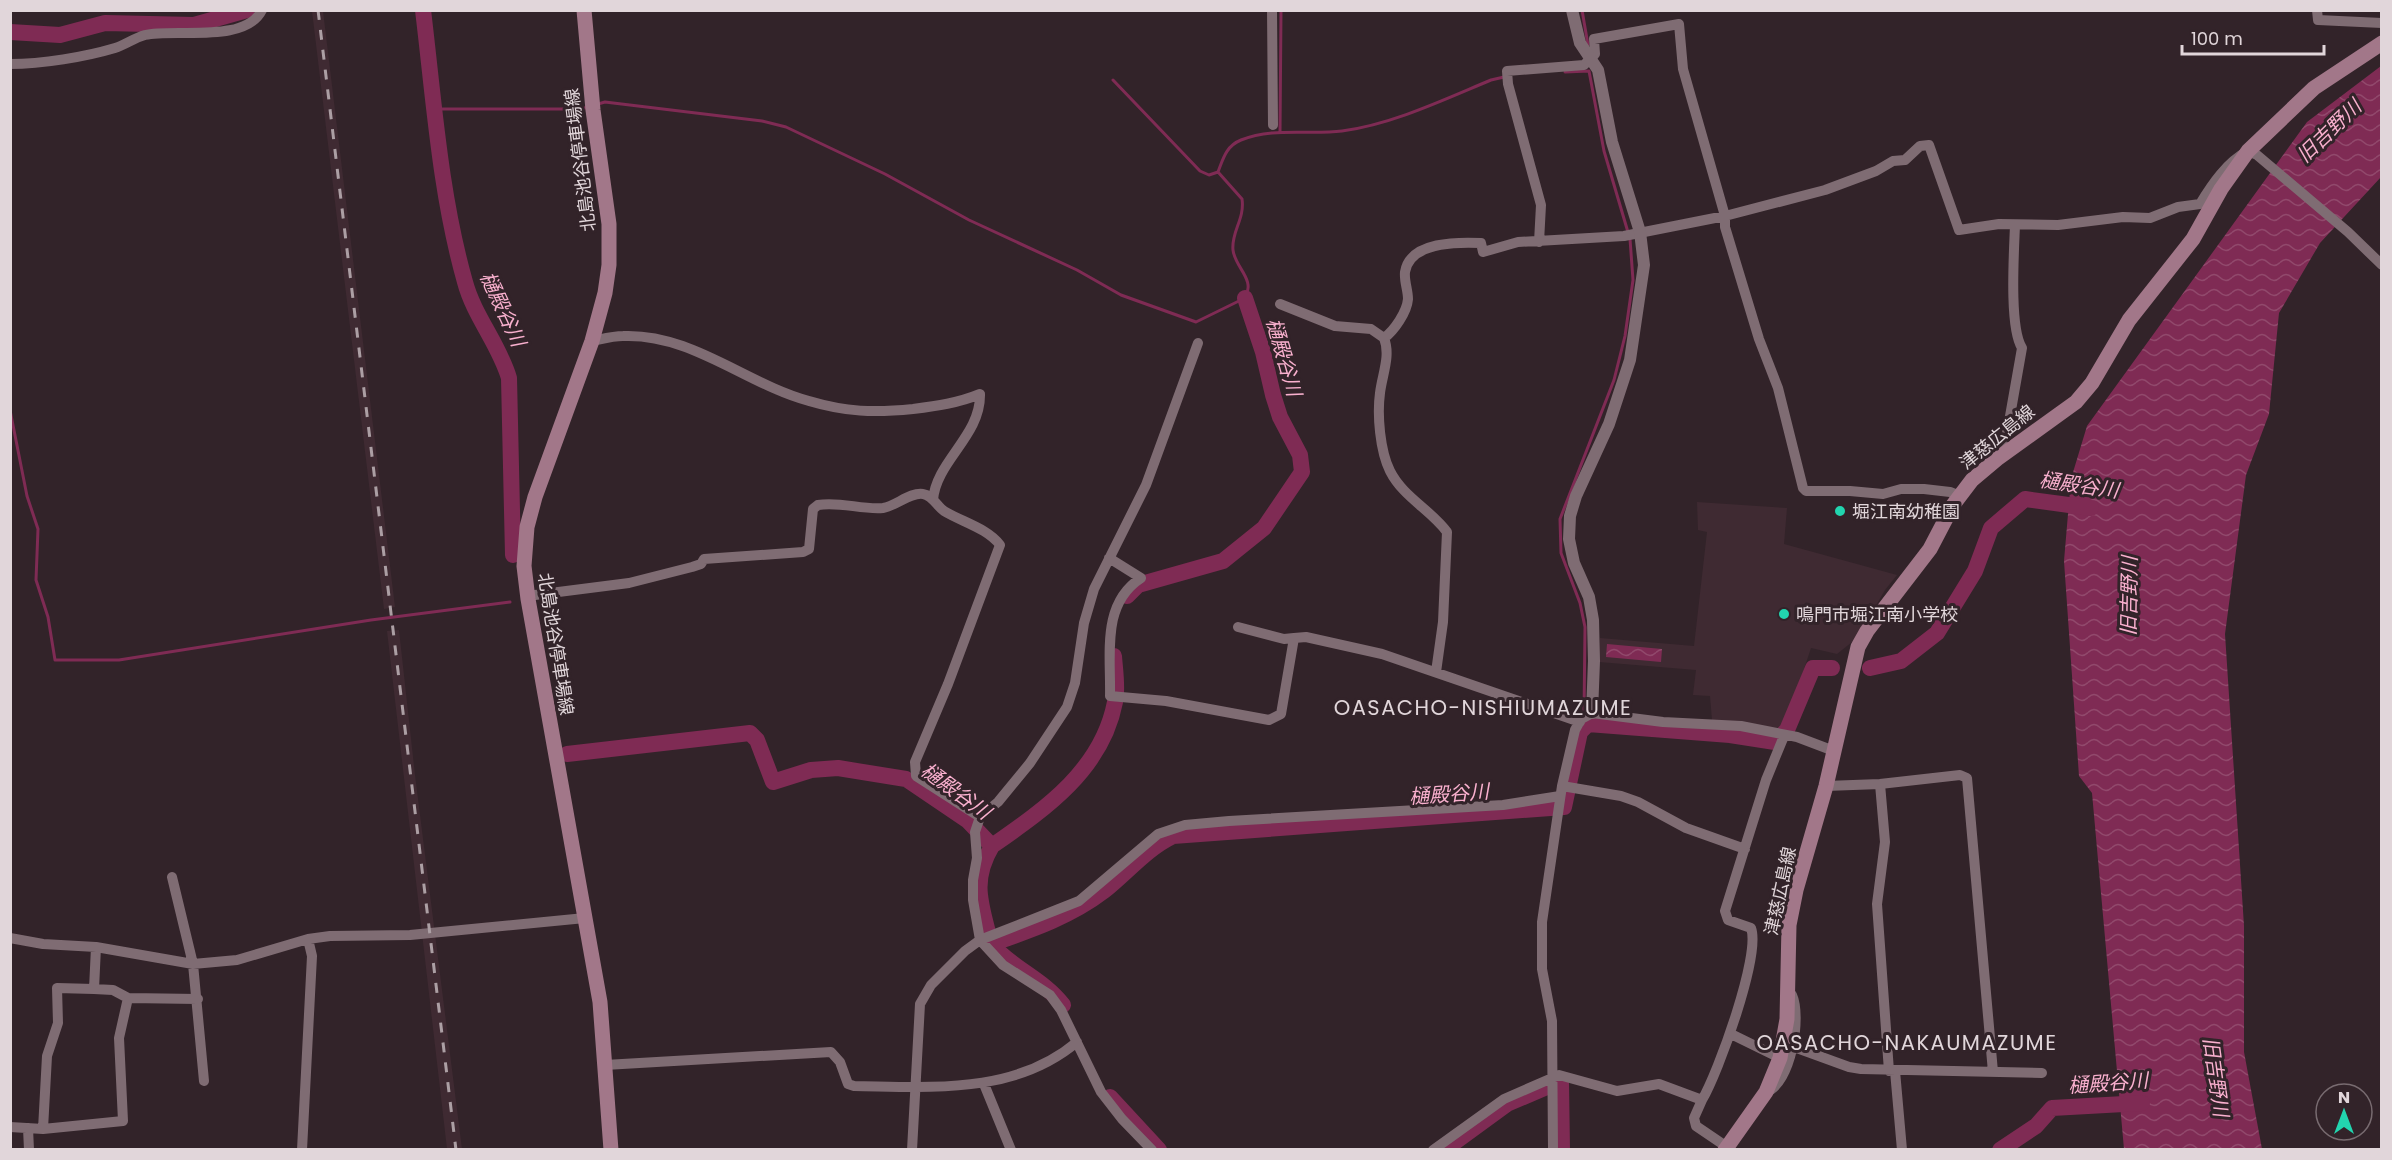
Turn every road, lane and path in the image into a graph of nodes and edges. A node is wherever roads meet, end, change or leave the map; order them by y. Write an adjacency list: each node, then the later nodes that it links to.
1 (262, 10): 9 (street)
2 (584, 10): 19 (main road, 北島池谷停車場線)
3 (1272, 10): 10 (street)
4 (1572, 10): 8 (street)
5 (2317, 10): 6 (street)
6 (2382, 23)
7 (2382, 43): 11 (main road, 津慈広島線)
8 (1590, 60): 12 (street); 14 (street); 15 (street)
9 (10, 64)
10 (1273, 125)
11 (2253, 153): 13 (street); 16 (street); 21 (main road, 津慈広島線)
12 (1725, 216): 13 (street); 14 (street); 22 (street)
13 (2015, 225): 21 (street)
14 (1632, 234): 15 (street); 29 (street)
15 (1539, 242): 18 (street)
16 (2382, 266)
17 (1280, 304): 18 (street)
18 (1384, 338): 28 (street)
19 (592, 341): 23 (street); 25 (main road, 北島池谷停車場線)
20 (1198, 343): 24 (street)
21 (1997, 459): 22 (main road, 津慈広島線)
22 (1960, 496): 31 (main road, 津慈広島線)
23 (933, 500): 25 (street); 35 (street)
24 (1109, 558): 27 (street); 35 (street)
25 (527, 596): 38 (main road, 北島池谷停車場線)
26 (1238, 627): 27 (street)
27 (1294, 638): 28 (street)
28 (1436, 672): 29 (street)
29 (1585, 717): 30 (street); 34 (street)
30 (1782, 735): 31 (street); 36 (street)
31 (1834, 751): 33 (main road, 津慈広島線)
32 (1880, 784): 33 (street); 53 (street); 54 (street)
33 (1826, 786): 44 (main road, 津慈広島線)
34 (1560, 798): 36 (street); 39 (street); 57 (street)
35 (977, 824): 39 (street)
36 (1745, 849): 48 (street)
37 (172, 877): 43 (street)
38 (585, 918): 41 (street); 52 (main road, 北島池谷停車場線)
39 (987, 937): 49 (street); 59 (street)
40 (10, 938): 42 (street)
41 (308, 939): 43 (street); 67 (street)
42 (96, 948): 43 (street); 45 (street)
43 (193, 964): 47 (street)
44 (1788, 987): 50 (street); 51 (main road, 津慈広島線)
45 (94, 989): 46 (street); 64 (street)
46 (128, 998): 47 (street); 64 (street)
47 (198, 999): 56 (street)
48 (1731, 1034): 51 (street); 61 (street)
49 (1077, 1042): 58 (street); 71 (street)
50 (1796, 1048): 53 (street); 60 (street)
51 (1780, 1058): 60 (main road, 津慈広島線)
52 (605, 1065): 59 (street); 68 (main road, 北島池谷停車場線)
53 (1892, 1071): 54 (street); 74 (street)
54 (1993, 1072): 55 (street)
55 (2043, 1073)
56 (204, 1081)
57 (1555, 1083): 61 (street); 72 (street); 73 (street)
58 (984, 1084): 59 (street); 70 (street)
59 (916, 1087): 69 (street)
60 (1766, 1092): 65 (main road, 津慈広島線)
61 (1702, 1100): 65 (street)
62 (10, 1127): 63 (street)
63 (28, 1128): 64 (street); 66 (street)
64 (43, 1129)
65 (1726, 1148)
66 (29, 1149)
67 (303, 1149)
68 (611, 1149)
69 (912, 1149)
70 (1011, 1149)
71 (1152, 1149)
72 (1433, 1149)
73 (1553, 1149)
74 (1902, 1149)

